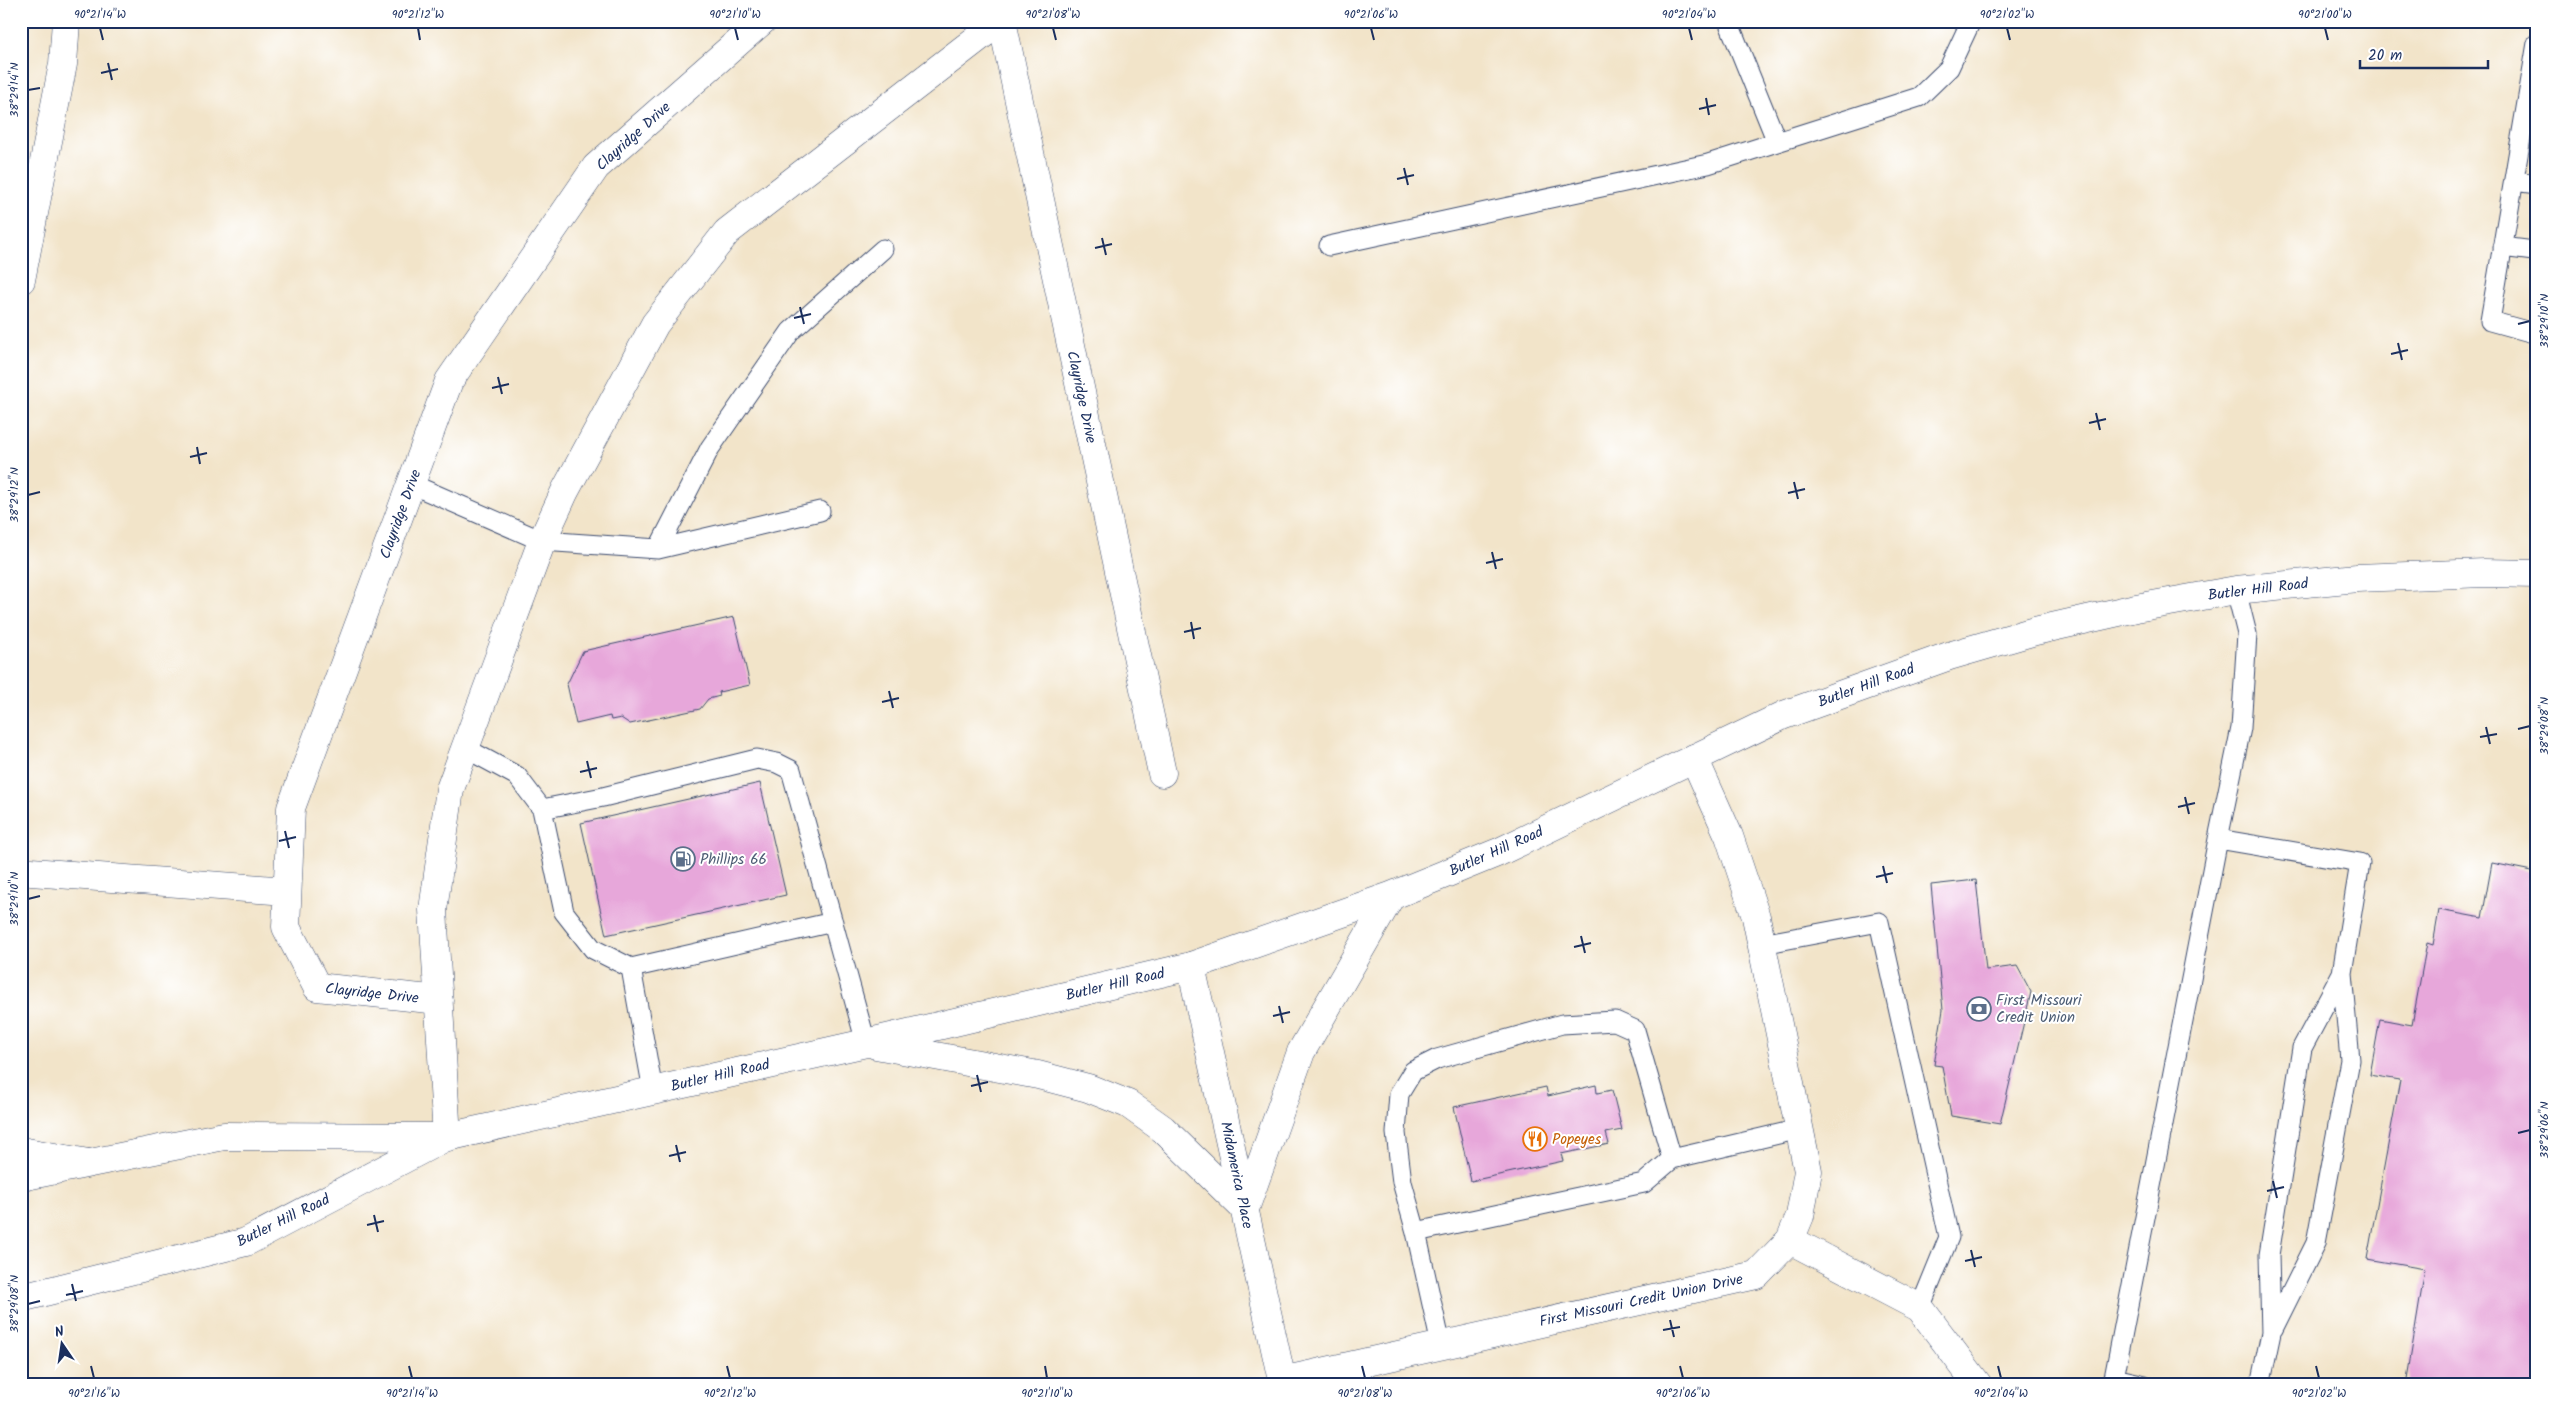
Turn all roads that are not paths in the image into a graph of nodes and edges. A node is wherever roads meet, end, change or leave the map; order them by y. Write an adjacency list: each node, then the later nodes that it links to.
1 (66, 21): 15 (main road)
2 (762, 21): 17 (main road, Clayridge Drive)
3 (1001, 21): 19 (main road, Clayridge Drive); 25 (main road, Clayridge Drive)
4 (1728, 21): 8 (lane)
5 (1971, 21): 8 (lane)
6 (2537, 43): 7 (lane)
7 (2530, 115): 9 (lane)
8 (1777, 142): 11 (lane)
9 (2514, 180): 10 (lane); 12 (lane)
10 (2537, 184)
11 (1329, 246)
12 (2502, 247): 14 (lane); 16 (lane)
13 (883, 249): 20 (lane)
14 (2534, 251)
15 (21, 280)
16 (2537, 334)
17 (411, 484): 19 (lane); 29 (main road, Clayridge Drive)
18 (820, 511): 20 (lane)
19 (542, 541): 20 (lane); 23 (main road, Clayridge Drive)
20 (658, 549)
21 (2537, 574): 22 (main road, Butler Hill Road)
22 (2236, 590): 24 (main road, Butler Hill Road); 27 (lane)
23 (465, 748): 26 (lane); 36 (main road, Clayridge Drive)
24 (1694, 758): 30 (main road, Butler Hill Road); 32 (main road, First Missouri Credit Union Drive)
25 (1162, 773)
26 (542, 809): 31 (lane); 34 (lane)
27 (2218, 839): 35 (lane); 54 (lane)
28 (31, 872): 29 (main road)
29 (287, 891): 36 (main road, Clayridge Drive)
30 (1391, 896): 33 (main road, Butler Hill Road); 45 (main road)
31 (832, 922): 34 (lane); 37 (lane)
32 (1762, 944): 39 (main road, First Missouri Credit Union Drive); 49 (lane)
33 (1191, 966): 37 (main road, Butler Hill Road); 45 (main road, Midamerica Place)
34 (631, 968): 38 (lane)
35 (2342, 973): 50 (lane); 50 (lane)
36 (439, 1000): 40 (main road, Clayridge Drive)
37 (866, 1043): 38 (main road, Butler Hill Road); 45 (main road)
38 (653, 1090): 40 (main road, Butler Hill Road)
39 (1800, 1129): 42 (lane); 47 (main road, First Missouri Credit Union Drive)
40 (447, 1136): 43 (main road, Butler Hill Road); 48 (main road, Butler Hill Road)
41 (21, 1151): 43 (main road)
42 (1672, 1159): 46 (lane); 46 (lane)
43 (88, 1163): 44 (main road, Butler Hill Road)
44 (21, 1177)
45 (1245, 1209): 52 (main road, Midamerica Place)
46 (1416, 1232): 51 (lane)
47 (1790, 1240): 49 (main road); 51 (main road, First Missouri Credit Union Drive)
48 (21, 1298)
49 (1920, 1308): 53 (main road)
50 (2272, 1333): 55 (lane)
51 (1441, 1345): 52 (main road, First Missouri Credit Union Drive)
52 (1282, 1383)
53 (1978, 1385)
54 (2145, 1385)
55 (2260, 1385)

